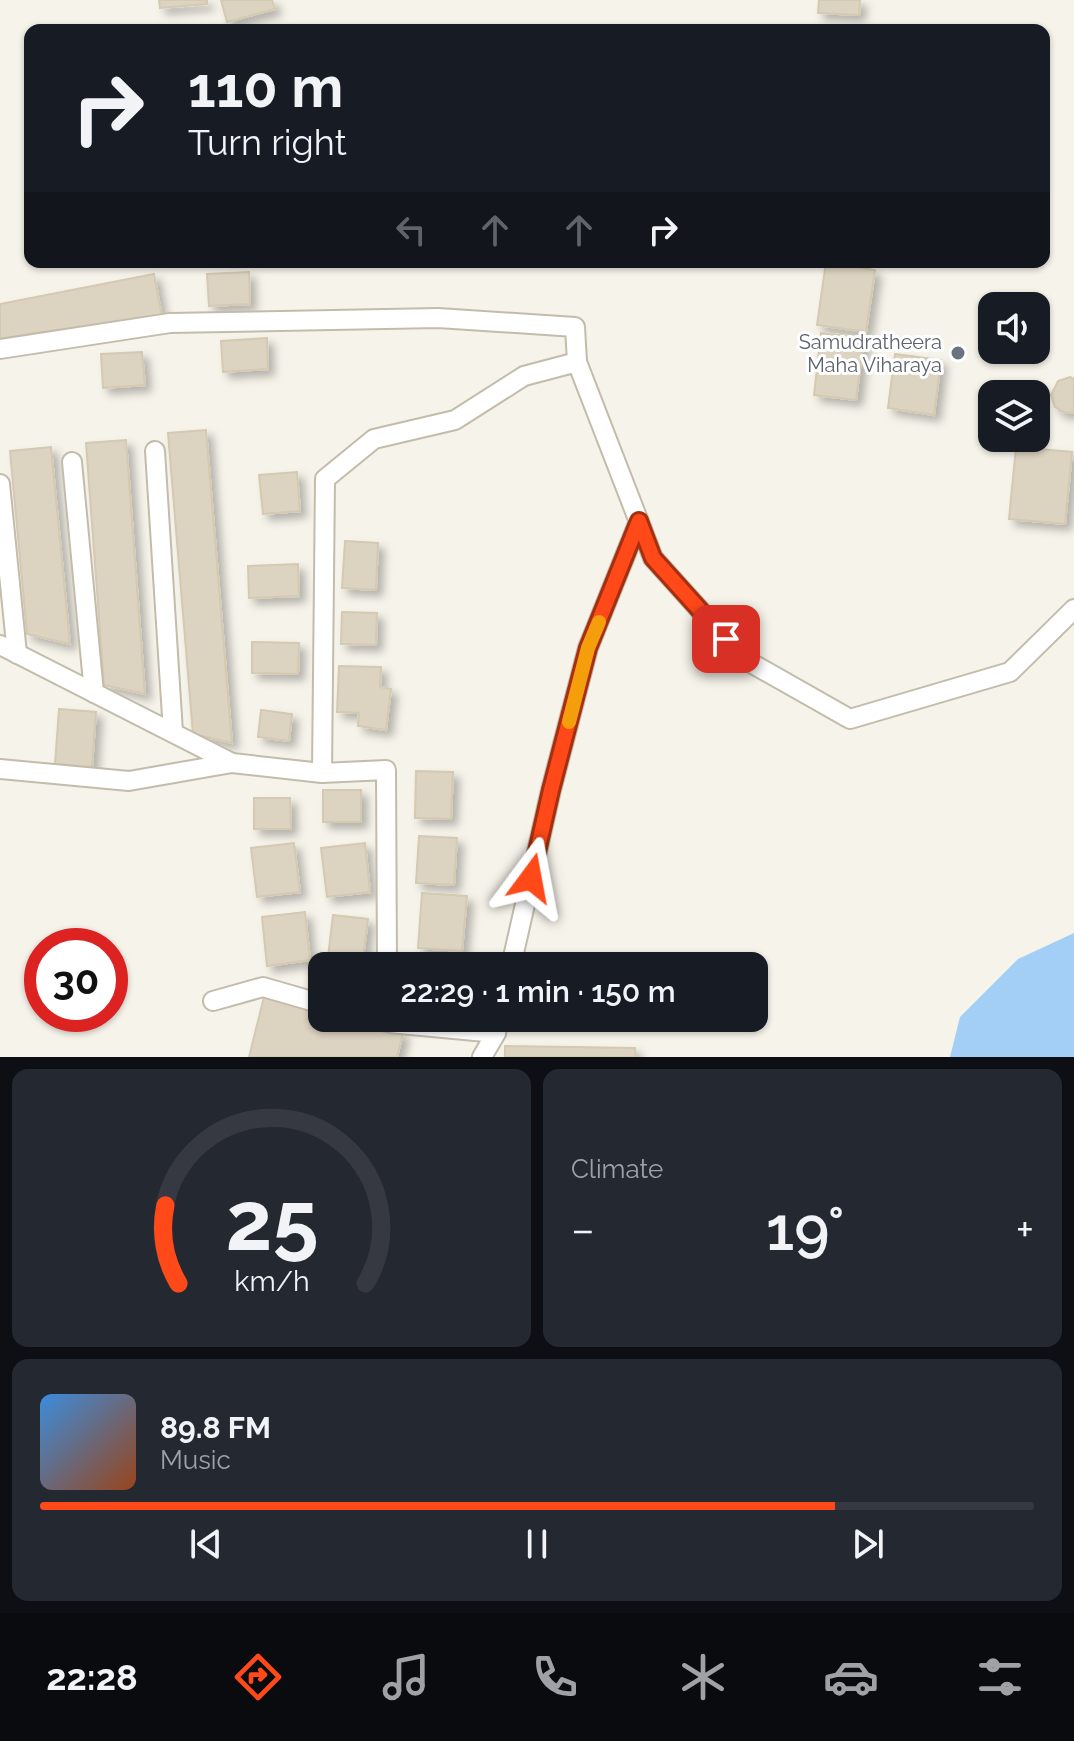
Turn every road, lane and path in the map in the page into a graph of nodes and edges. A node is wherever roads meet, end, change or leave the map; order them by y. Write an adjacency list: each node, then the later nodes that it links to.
1 (0, 349): 2 (street)
2 (577, 362): 6 (street); 13 (street)
3 (155, 451): 10 (street)
4 (72, 462): 9 (street)
5 (0, 484): 8 (street)
6 (639, 521): 7 (street); 15 (street)
7 (1074, 609)
8 (8, 650): 9 (street)
9 (94, 693): 10 (street)
10 (173, 732): 11 (street)
11 (232, 763): 12 (street); 13 (street)
12 (0, 769)
13 (322, 773): 14 (street)
14 (387, 952)
15 (514, 952)
16 (308, 1000): 17 (street)
17 (213, 1001)
18 (494, 1032): 19 (street)
19 (482, 1057)

